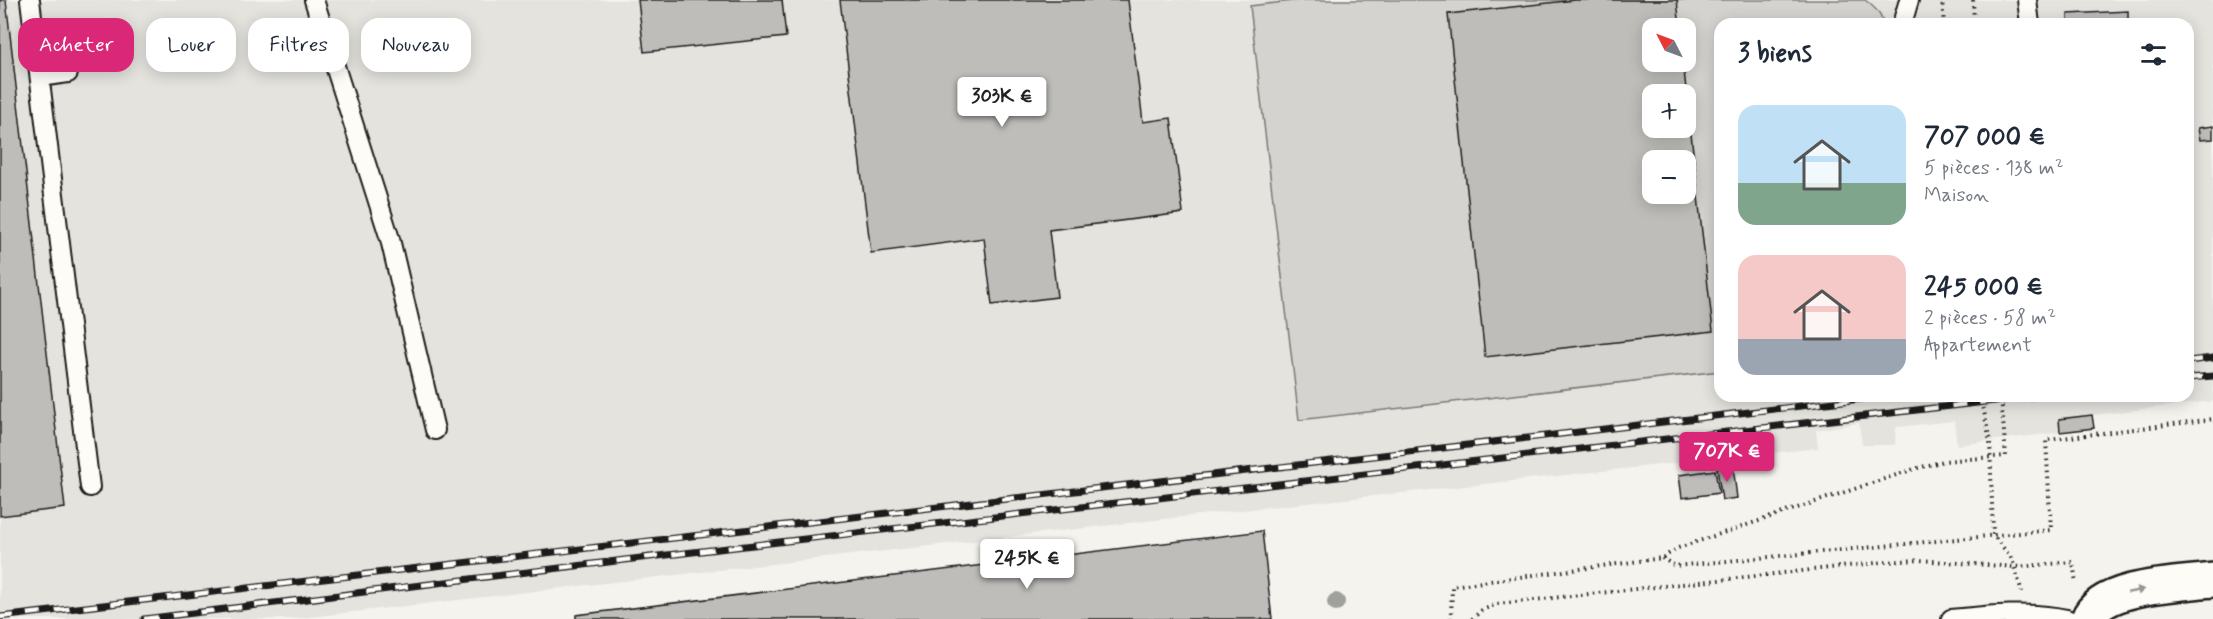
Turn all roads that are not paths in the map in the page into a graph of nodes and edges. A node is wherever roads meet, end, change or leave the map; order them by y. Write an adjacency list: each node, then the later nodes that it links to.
1 (30, 0): 8 (lane)
2 (314, 0): 9 (lane)
3 (1909, 0): 5 (lane)
4 (2027, 0): 6 (lane)
5 (1904, 18)
6 (2029, 18)
7 (68, 73): 8 (lane)
8 (40, 77): 10 (lane)
9 (435, 430)
10 (90, 487)
11 (2213, 580): 14 (street, one-way to 11)
12 (1951, 619): 13 (lane)
13 (2067, 619)
14 (2088, 619)

